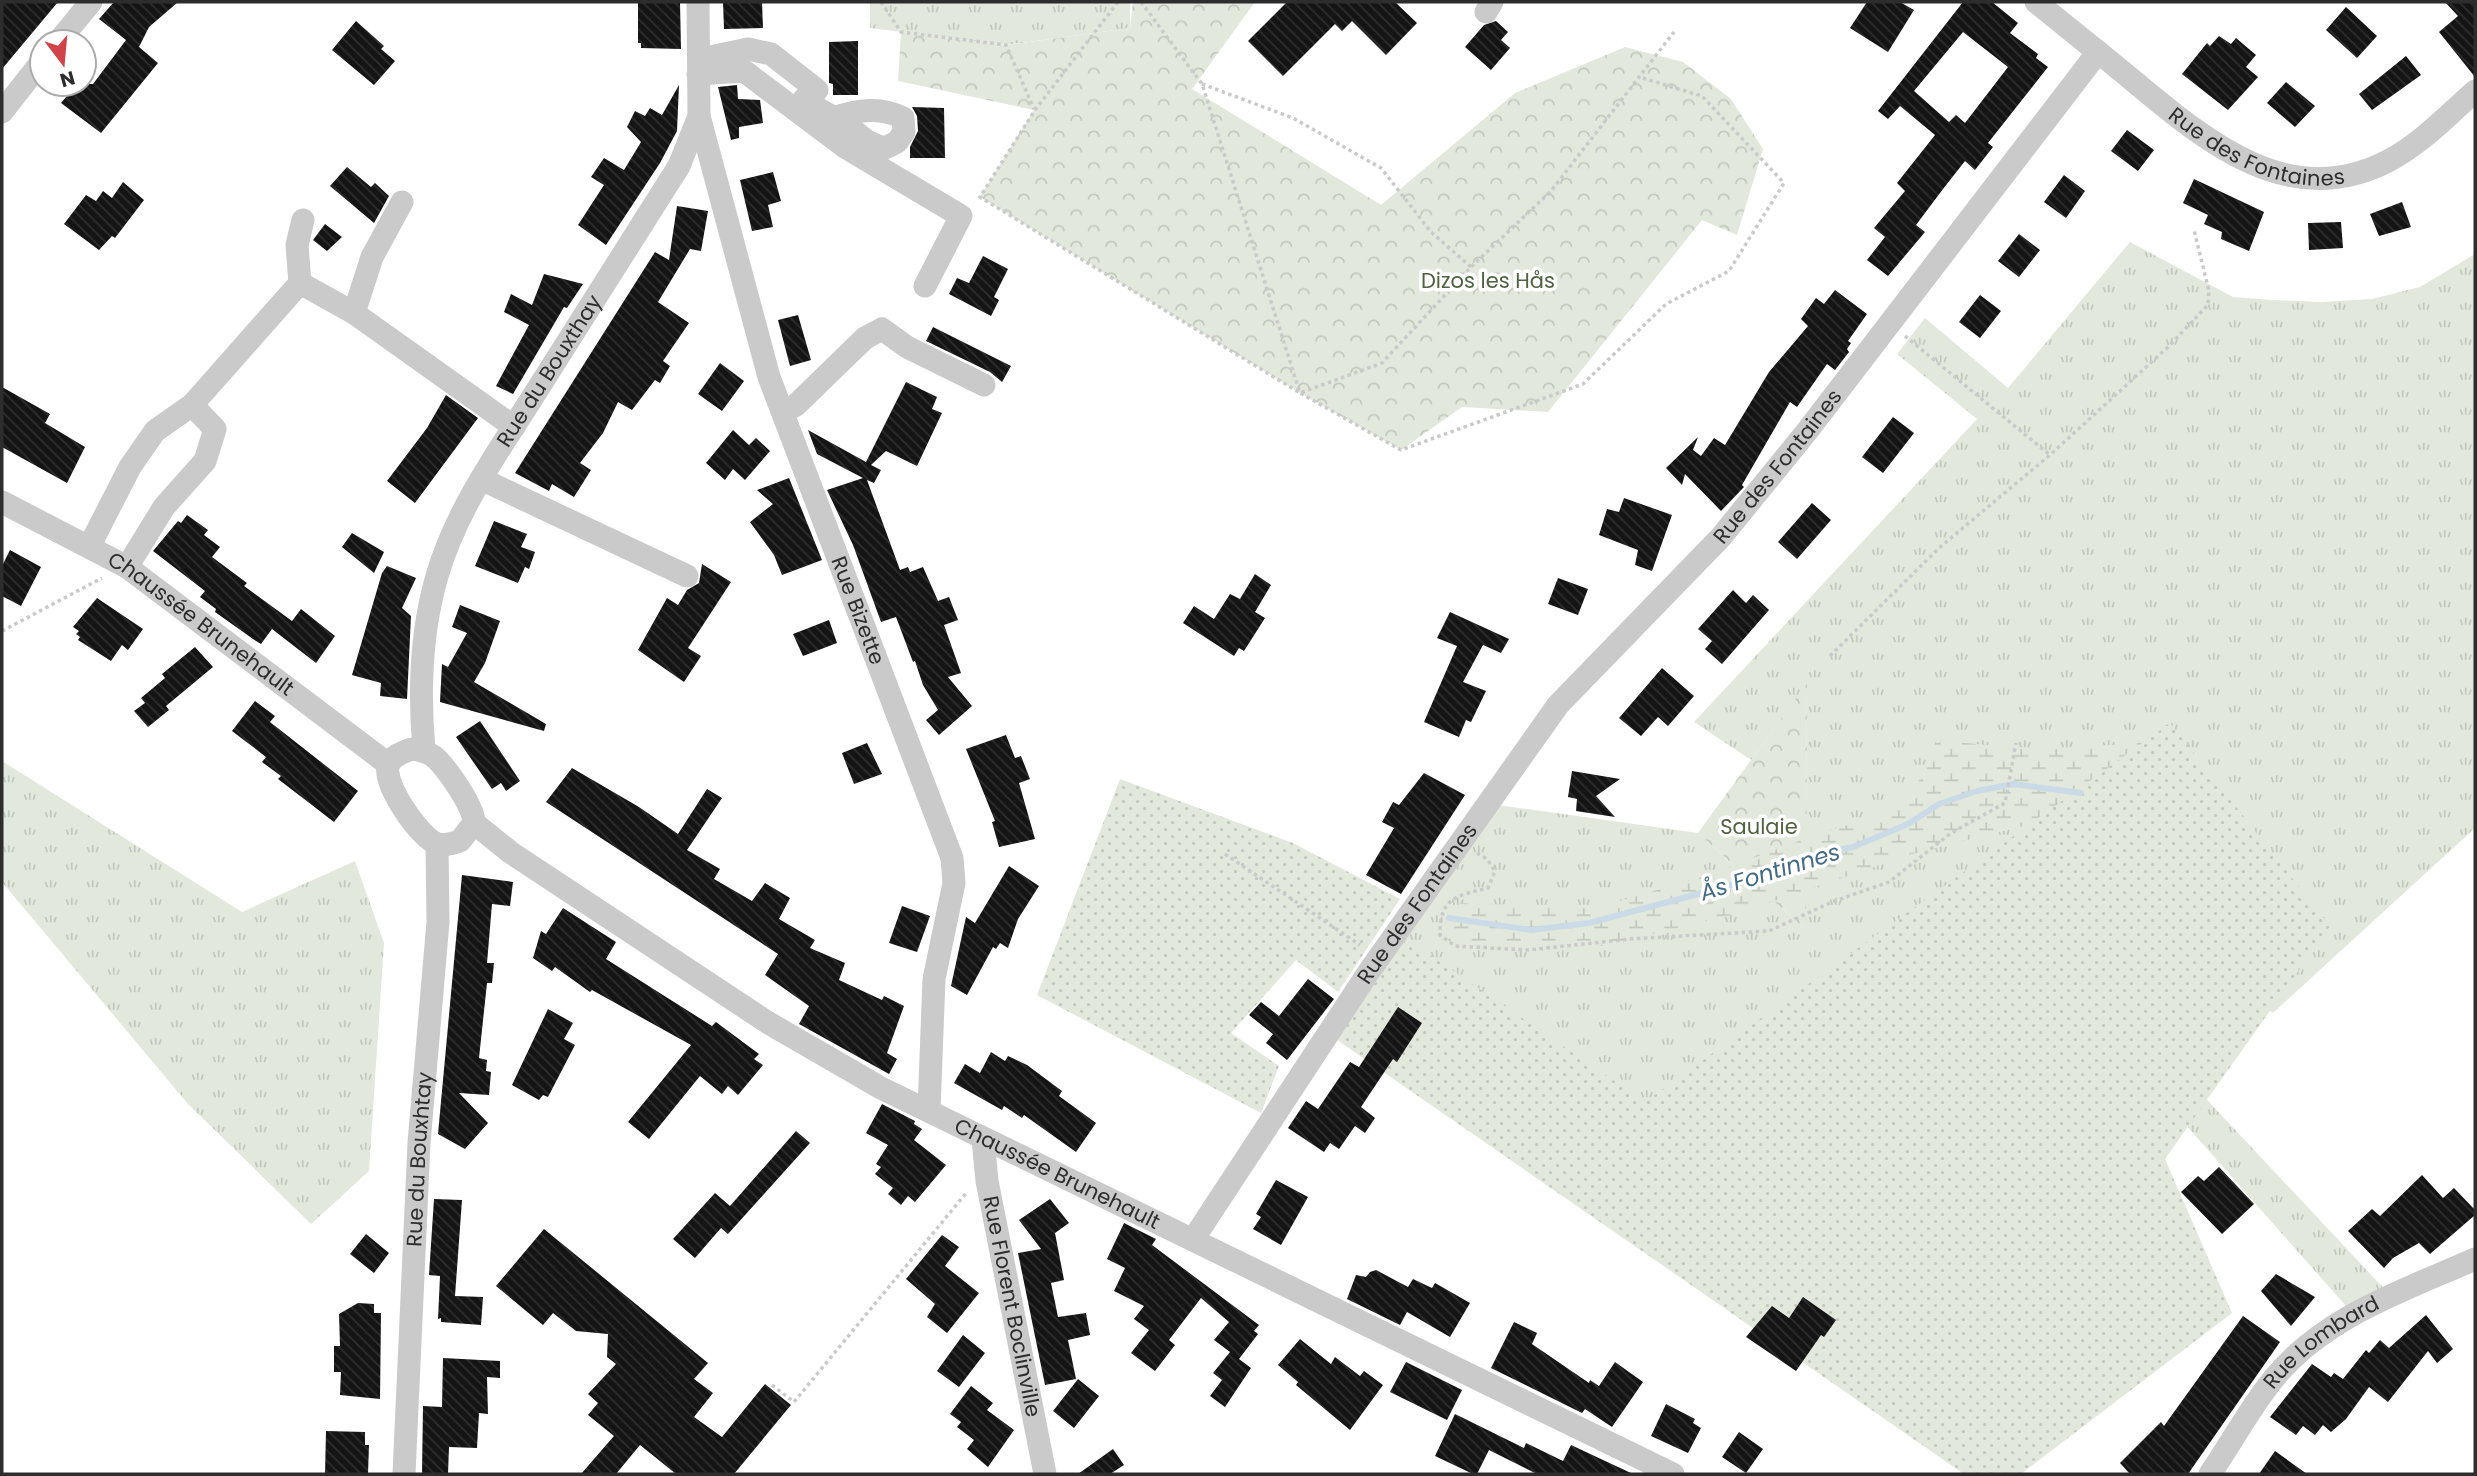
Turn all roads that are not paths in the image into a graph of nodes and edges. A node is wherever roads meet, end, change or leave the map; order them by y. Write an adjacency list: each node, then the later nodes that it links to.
1 (91, 2): 4 (street)
2 (698, 2): 6 (street, Rue du Bouxthay)
3 (2036, 2): 5 (street)
4 (70, 28)
5 (2098, 52): 9 (street, Rue des Fontaines); 33 (street, Rue des Fontaines)
6 (702, 63): 8 (street); 11 (street, Rue du Bouxthay); 12 (street); 16 (street)
7 (28, 79): 10 (street)
8 (817, 90)
9 (2475, 90)
10 (2, 112)
11 (699, 116): 20 (street, Rue Bizette); 21 (street, Rue du Bouxthay)
12 (833, 117)
13 (402, 202): 17 (street)
14 (303, 220): 15 (street)
15 (300, 283): 17 (street); 19 (street)
16 (925, 286)
17 (354, 313): 21 (street)
18 (984, 385): 20 (street)
19 (192, 405): 24 (street); 25 (street)
20 (783, 412): 31 (street, Rue Bizette)
21 (514, 427): 22 (street, Rue du Bouxthay)
22 (481, 479): 26 (street); 27 (street, Rue du Bouxthay)
23 (2, 502): 24 (street, Chaussée Brunehault)
24 (89, 547): 25 (street, Chaussée Brunehault)
25 (125, 566): 28 (street, Chaussée Brunehault)
26 (687, 576)
27 (424, 750): 28 (street); 29 (street, Chaussée Brunehault)
28 (388, 764): 30 (street)
29 (474, 823): 30 (street); 31 (street, Chaussée Brunehault)
30 (437, 844): 35 (street, Rue du Bouxhtay)
31 (929, 1110): 32 (street, Chaussée Brunehault)
32 (983, 1139): 33 (street, Chaussée Brunehault); 36 (street, Rue Florent Boclinville)
33 (1194, 1238): 37 (street, Chaussée Brunehault)
34 (2475, 1259): 38 (street, Rue Lombard)
35 (404, 1474)
36 (1045, 1474)
37 (1673, 1474)
38 (2210, 1474)

